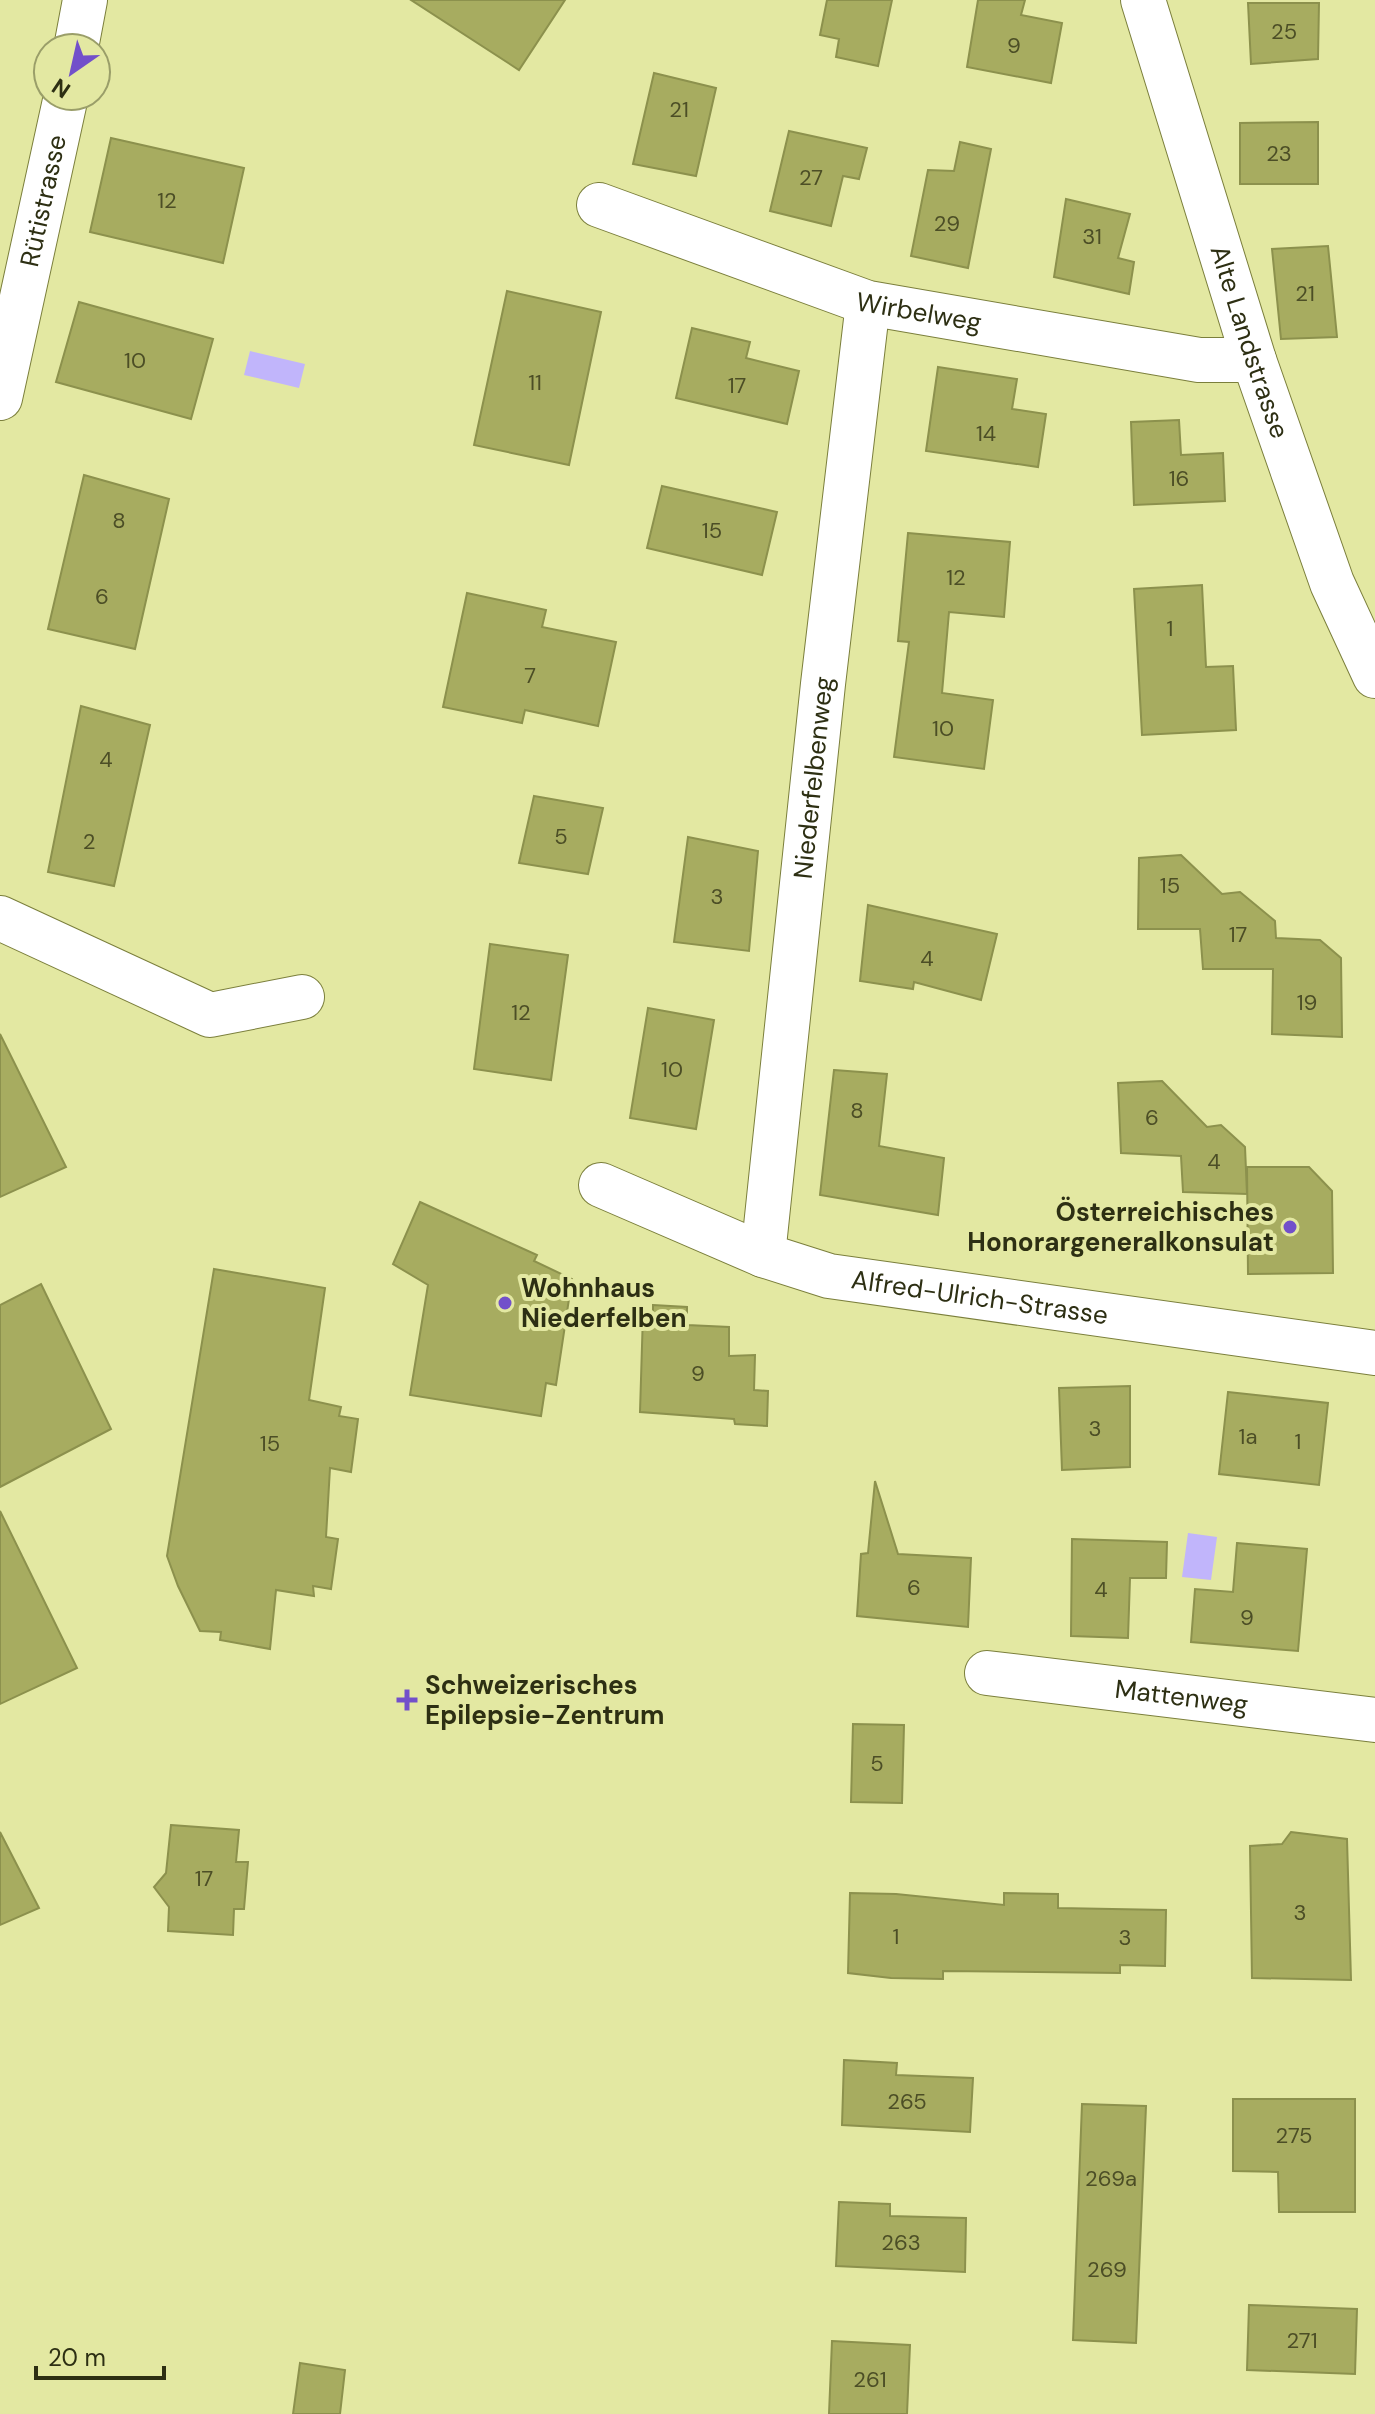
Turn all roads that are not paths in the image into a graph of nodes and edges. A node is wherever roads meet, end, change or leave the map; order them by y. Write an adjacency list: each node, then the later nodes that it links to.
1 (85, 0): 3 (street)
2 (1143, 0): 7 (street, Alte Landstrasse)
3 (79, 32)
4 (63, 112): 8 (street, Rütistrasse)
5 (599, 205): 6 (street, Wirbelweg)
6 (868, 303): 7 (street, Wirbelweg); 13 (street, Niederfelbenweg)
7 (1254, 360): 9 (street, Alte Landstrasse)
8 (0, 398)
9 (1375, 676)
10 (0, 918): 11 (street)
11 (302, 997)
12 (601, 1185): 13 (street, Alfred-Ulrich-Strasse)
13 (763, 1255): 14 (street, Alfred-Ulrich-Strasse)
14 (1375, 1353)
15 (987, 1673): 16 (street, Mattenweg)
16 (1375, 1720)

